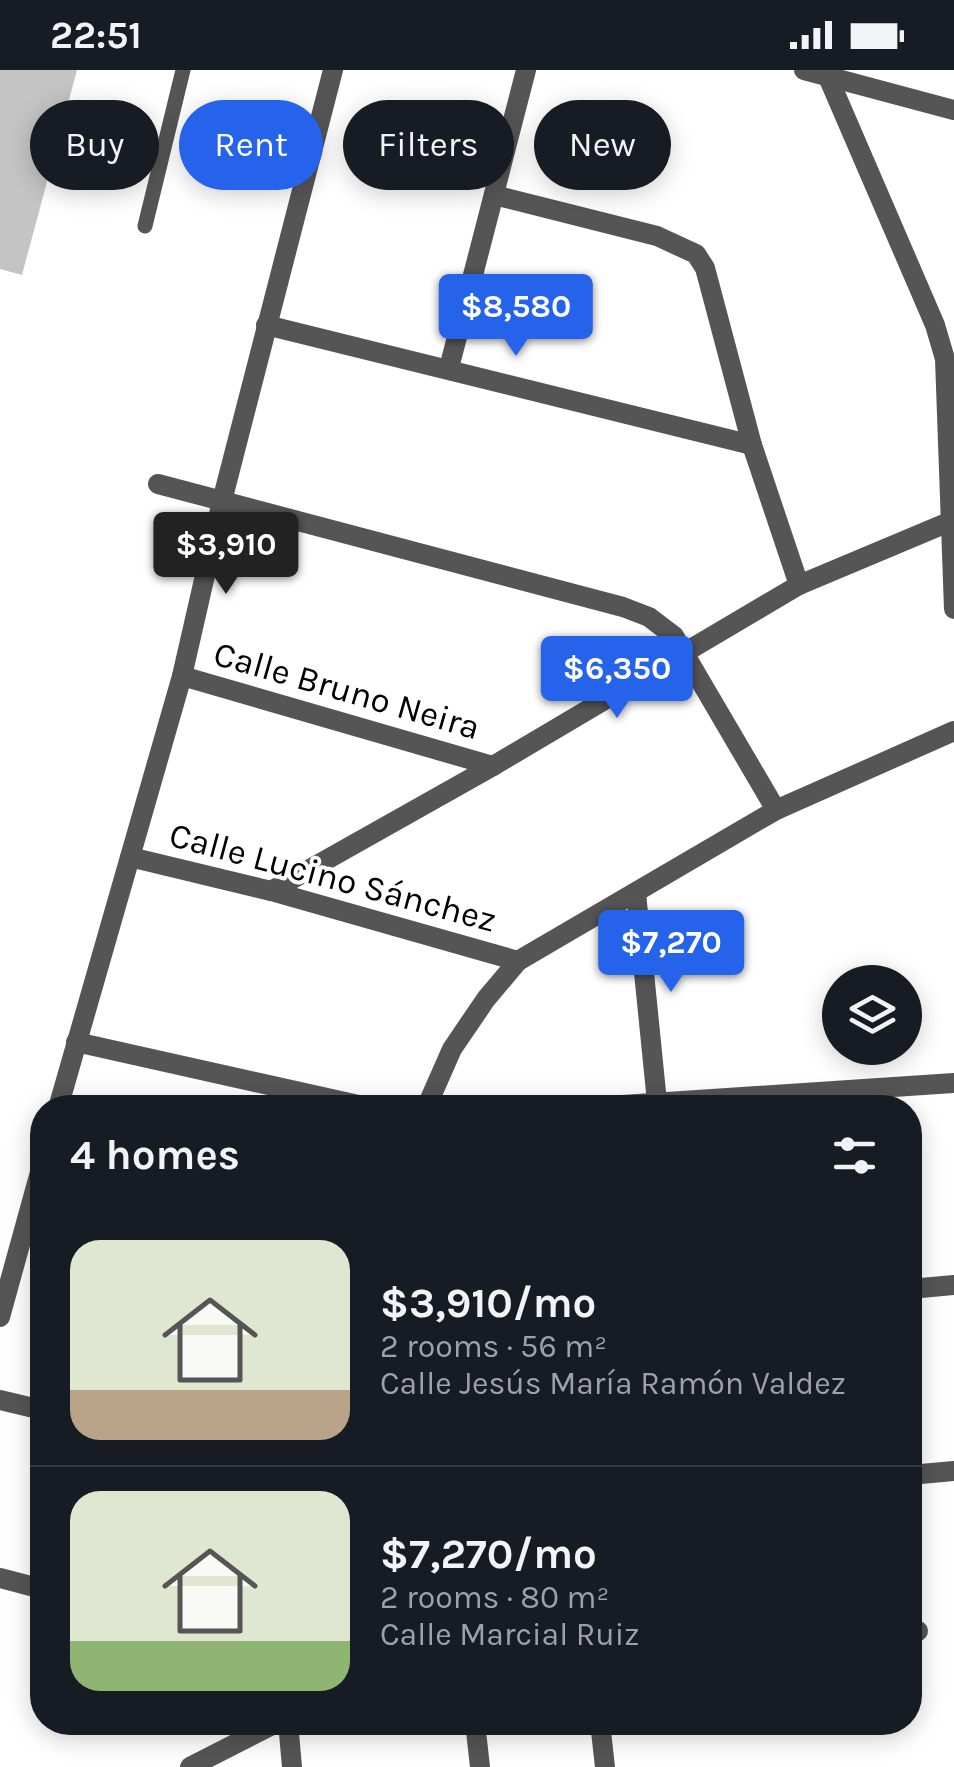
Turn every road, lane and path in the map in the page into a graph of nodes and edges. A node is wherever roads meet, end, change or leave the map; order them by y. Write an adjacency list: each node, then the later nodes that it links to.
1 (183, 70): 8 (lane)
2 (333, 70): 9 (street)
3 (526, 70): 7 (street)
4 (804, 70): 5 (street)
5 (827, 74): 6 (street); 14 (street)
6 (954, 110)
7 (494, 194): 10 (street); 11 (street)
8 (144, 226)
9 (266, 325): 10 (street); 13 (street)
10 (448, 368): 11 (street)
11 (752, 445): 15 (street)
12 (158, 484): 13 (street)
13 (222, 501): 17 (street); 18 (street)
14 (951, 523): 15 (street); 16 (street)
15 (799, 586): 17 (street)
16 (954, 610)
17 (684, 653): 20 (street); 21 (street)
18 (182, 676): 20 (street, Calle Bruno Neira); 22 (street)
19 (954, 731): 21 (street)
20 (493, 766): 23 (street)
21 (776, 810): 24 (street)
22 (130, 858): 23 (street, Calle Lucino Sánchez); 26 (street)
23 (271, 891): 25 (street, Calle Lucino Sánchez)
24 (636, 892): 25 (street); 31 (street)
25 (518, 961): 30 (street)
26 (76, 1042): 28 (street); 29 (street)
27 (954, 1083): 32 (street)
28 (62, 1095)
29 (314, 1095)
30 (432, 1095)
31 (655, 1095)
32 (766, 1095)
33 (30, 1232): 36 (street)
34 (954, 1286): 35 (street)
35 (922, 1288)
36 (0, 1317)
37 (0, 1400): 38 (street)
38 (30, 1407)
39 (954, 1471): 40 (street)
40 (922, 1474)
41 (0, 1578): 42 (street)
42 (30, 1586)
43 (253, 1735): 47 (street)
44 (289, 1735): 48 (street)
45 (476, 1735): 49 (street)
46 (601, 1735): 50 (street)
47 (190, 1767)
48 (292, 1767)
49 (480, 1767)
50 (604, 1767)

